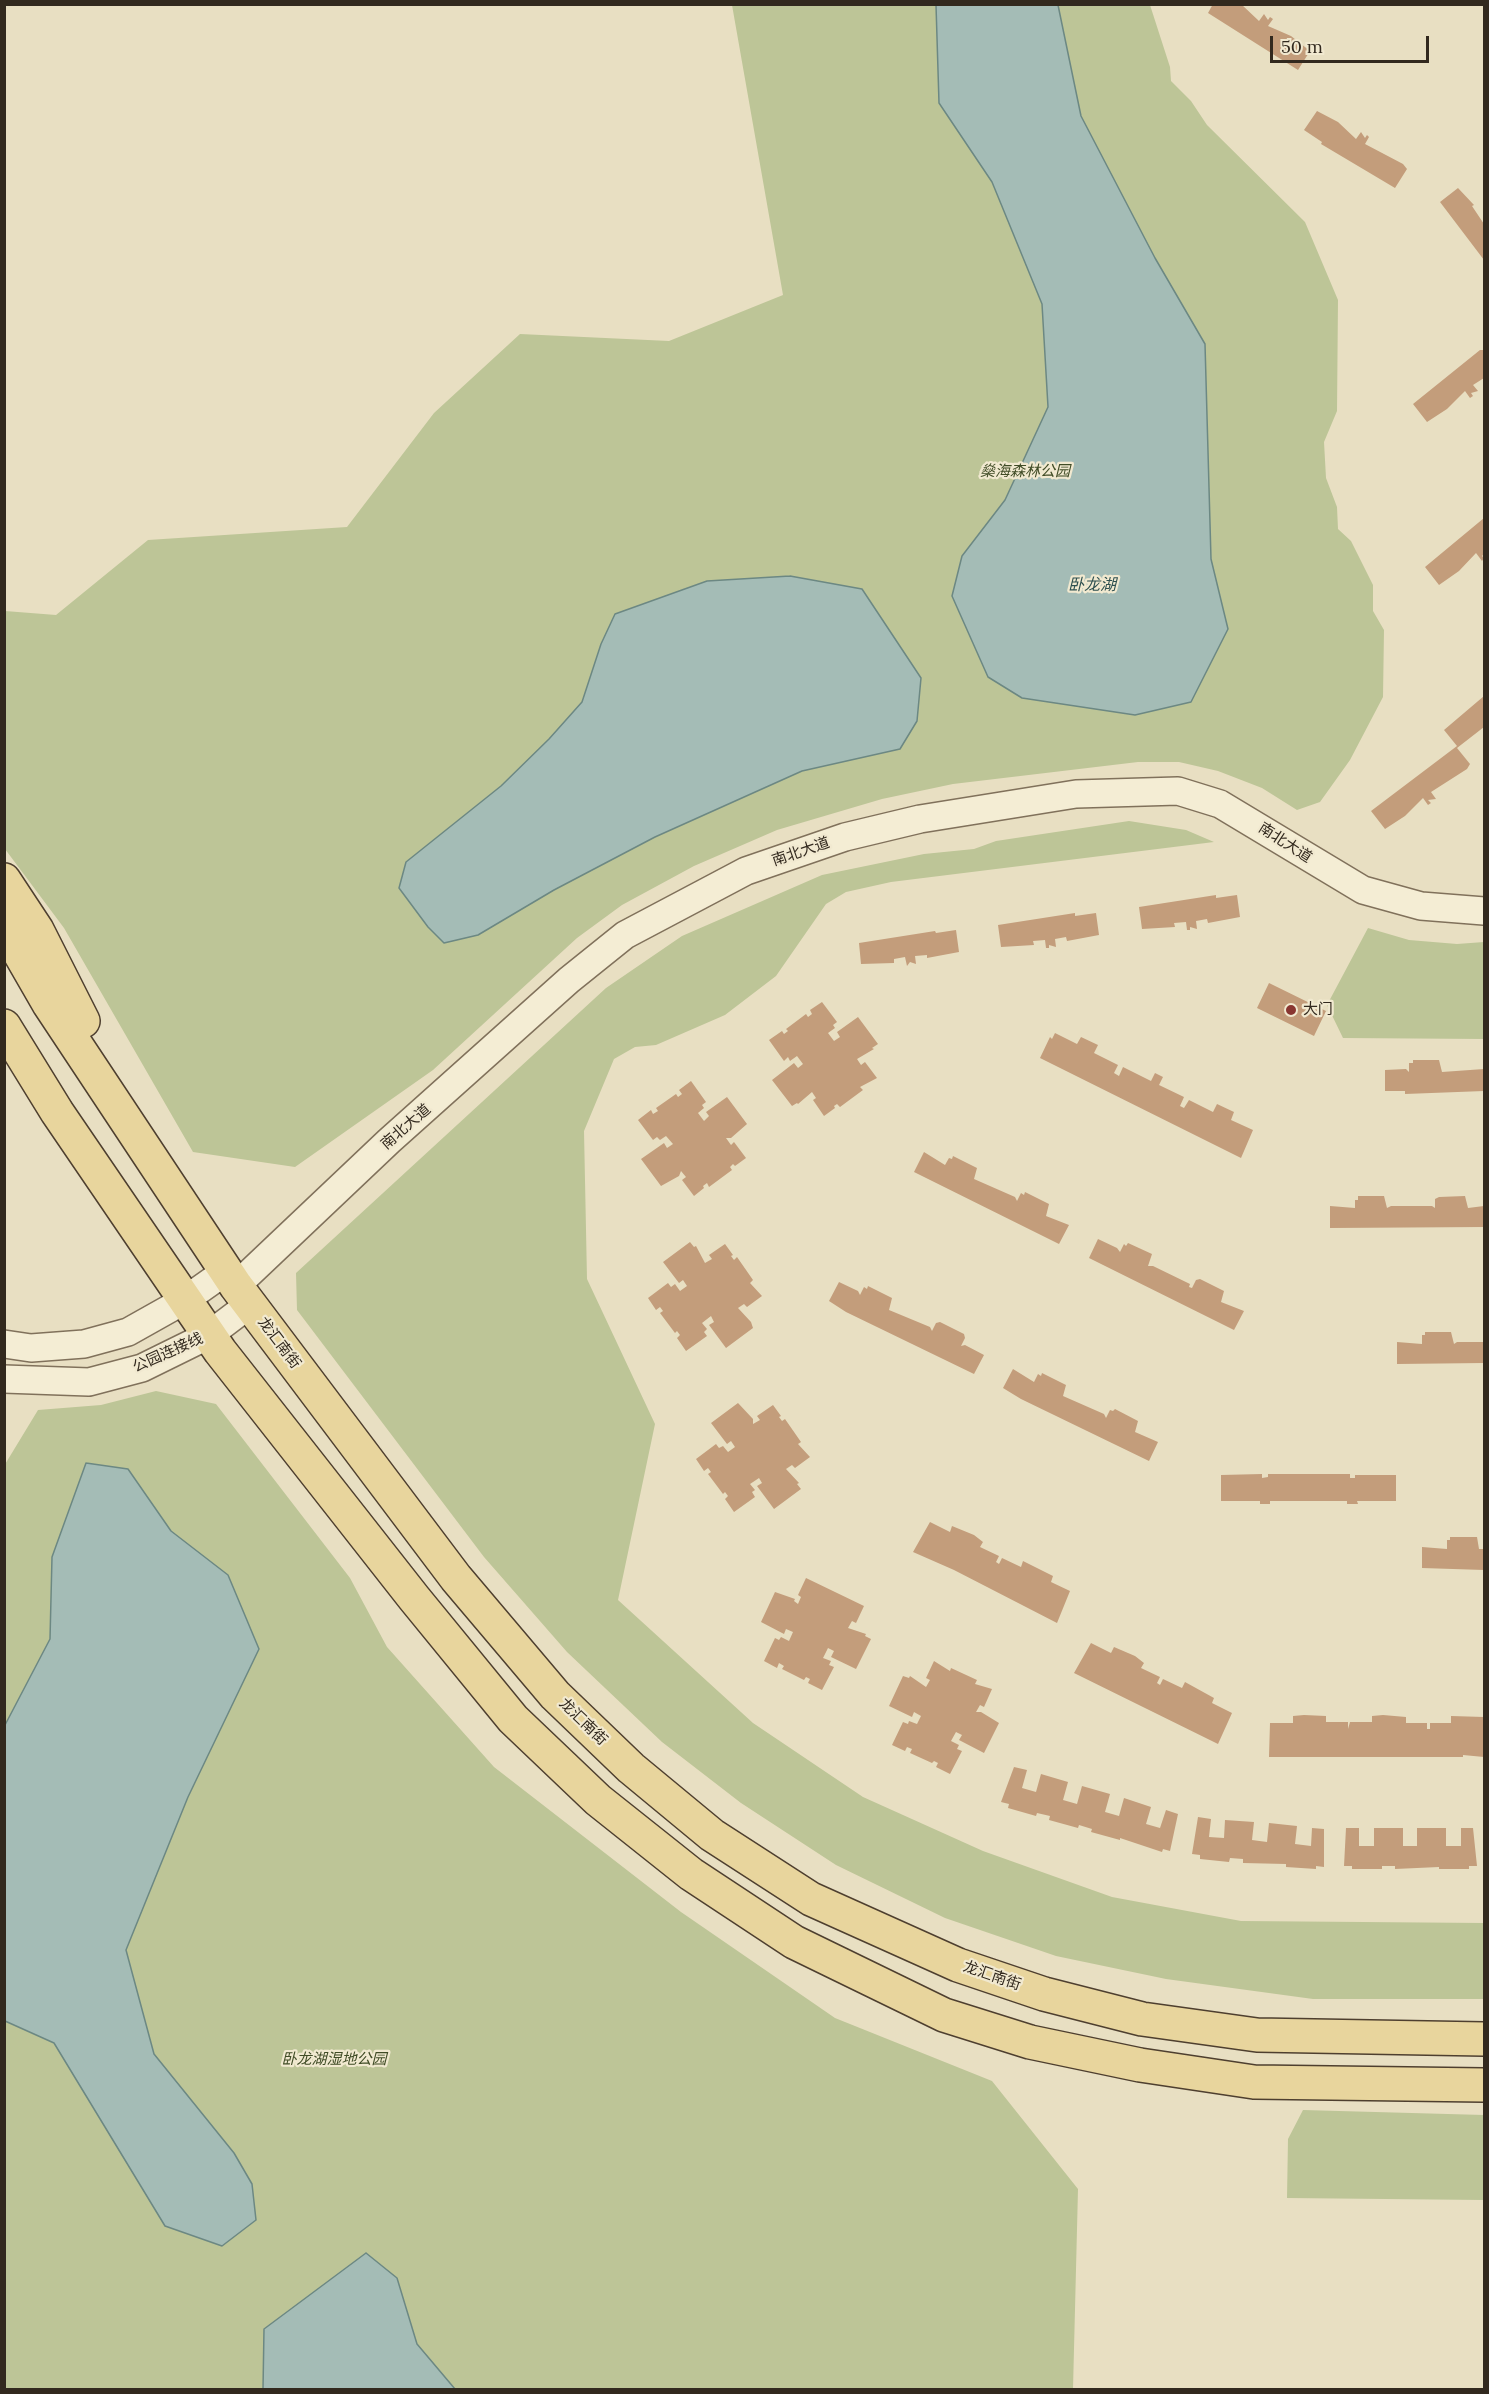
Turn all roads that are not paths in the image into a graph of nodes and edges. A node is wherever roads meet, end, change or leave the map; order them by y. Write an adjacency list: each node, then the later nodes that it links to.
1 (4, 880): 5 (main road)
2 (1485, 911): 6 (street, 南北大道)
3 (4, 926): 5 (main road, 龙汇南街)
4 (4, 1026): 7 (main road)
5 (164, 1180): 6 (main road, 龙汇南街)
6 (237, 1287): 7 (street); 8 (street, 公园连接线); 11 (main road, 龙汇南街)
7 (185, 1300): 8 (main road); 9 (street)
8 (209, 1335): 10 (street, 公园连接线); 12 (main road)
9 (4, 1344)
10 (4, 1379)
11 (1485, 2039)
12 (1485, 2085)

